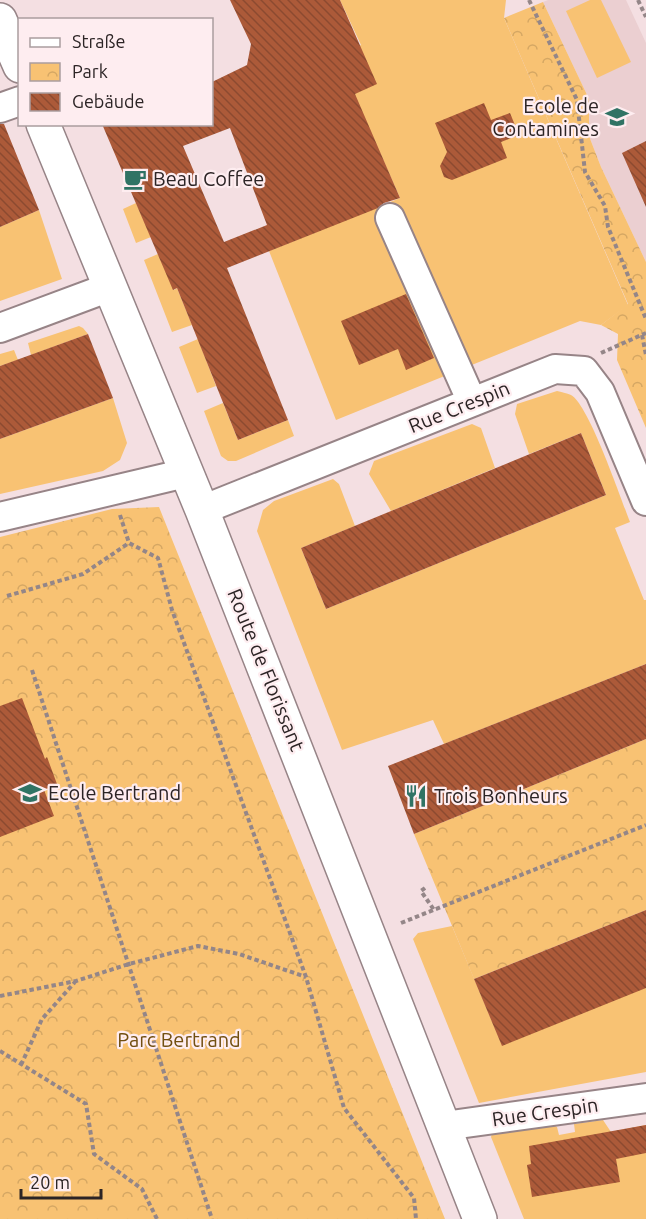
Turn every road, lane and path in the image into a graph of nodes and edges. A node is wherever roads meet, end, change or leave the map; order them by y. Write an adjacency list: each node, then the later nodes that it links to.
1 (529, 0): 11 (path)
2 (638, 0): 3 (path)
3 (646, 17)
4 (0, 20): 5 (main road)
5 (18, 61)
6 (18, 101): 7 (street)
7 (0, 108)
8 (44, 126): 10 (main road, Route de Florissant)
9 (390, 218): 15 (street)
10 (110, 287): 12 (street); 16 (main road, Route de Florissant)
11 (646, 319)
12 (0, 328)
13 (646, 333): 14 (path)
14 (646, 355)
15 (472, 402): 17 (street, Rue Crespin); 19 (street, Rue Crespin)
16 (186, 473): 19 (main road, Route de Florissant); 20 (street)
17 (646, 501)
18 (116, 506): 21 (path)
19 (202, 510): 35 (main road, Route de Florissant)
20 (0, 517)
21 (129, 543): 22 (path); 29 (path)
22 (7, 596)
23 (32, 670): 28 (path)
24 (646, 825): 26 (path)
25 (425, 888): 26 (path)
26 (434, 910): 27 (path)
27 (401, 923)
28 (129, 964): 29 (path); 30 (path); 37 (path)
29 (306, 977): 38 (path)
30 (76, 981): 31 (path); 33 (path)
31 (0, 996)
32 (0, 1051): 33 (path)
33 (21, 1065): 36 (path)
34 (646, 1098): 35 (street, Rue Crespin)
35 (444, 1126): 39 (main road, Route de Florissant)
36 (157, 1219)
37 (212, 1219)
38 (416, 1219)
39 (480, 1219)

